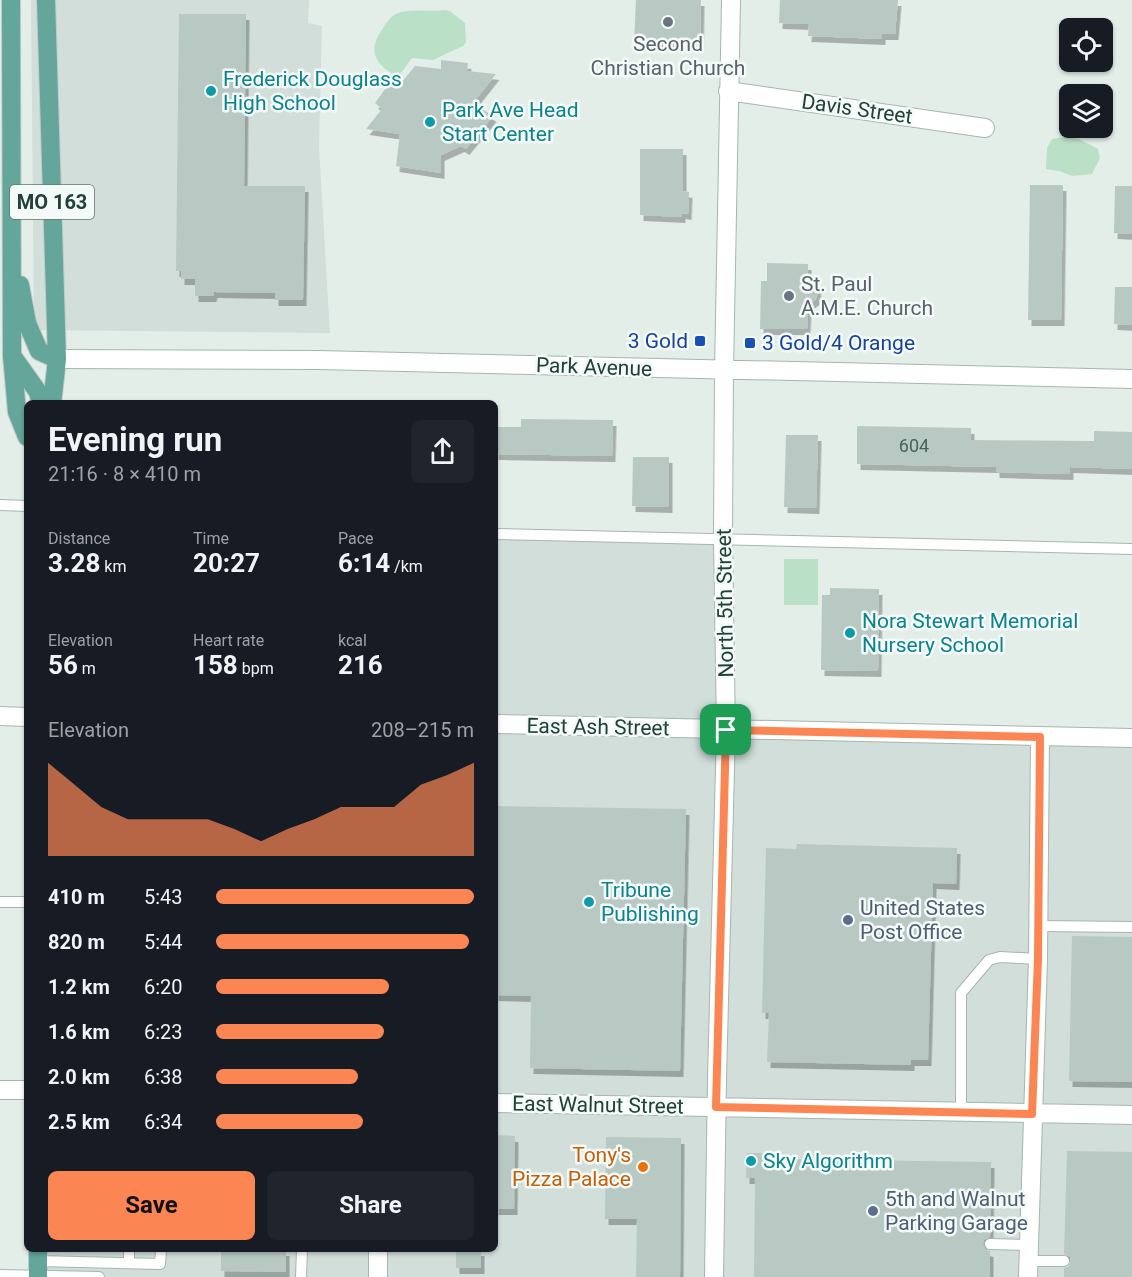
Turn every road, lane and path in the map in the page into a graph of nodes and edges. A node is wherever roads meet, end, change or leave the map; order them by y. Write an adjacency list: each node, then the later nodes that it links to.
1 (11, 0): 6 (main road, MO 163)
2 (46, 0): 8 (main road, MO 163)
3 (731, 0): 4 (street, North 5th Street)
4 (728, 90): 5 (street, Davis Street); 9 (street, North 5th Street)
5 (985, 128)
6 (12, 242): 7 (main road, MO 163); 8 (main road)
7 (6, 356): 11 (main road); 13 (main road, MO 163)
8 (57, 359): 9 (street, Park Avenue); 12 (main road, MO 163)
9 (724, 371): 10 (street, Park Avenue); 17 (street, North 5th Street)
10 (1132, 380)
11 (40, 400)
12 (52, 400)
13 (24, 429)
14 (0, 506): 15 (lane)
15 (24, 506)
16 (498, 534): 17 (lane)
17 (723, 538): 18 (lane); 22 (street, North 5th Street)
18 (1132, 549)
19 (0, 716): 20 (street)
20 (24, 717)
21 (498, 724): 22 (street, East Ash Street)
22 (726, 730): 23 (street, East Ash Street); 33 (street, North 5th Street)
23 (1040, 737): 24 (street, East Ash Street); 27 (street)
24 (1132, 738)
25 (0, 902): 26 (lane)
26 (24, 902)
27 (1038, 926): 28 (lane); 29 (street)
28 (1132, 927)
29 (1038, 959): 34 (lane); 35 (street)
30 (0, 1090): 31 (street)
31 (24, 1090)
32 (498, 1103): 33 (street, East Walnut Street)
33 (716, 1107): 34 (street, East Walnut Street); 50 (street, North 5th Street)
34 (961, 1113): 35 (street, East Walnut Street)
35 (1032, 1114): 36 (street, East Walnut Street); 42 (street)
36 (1132, 1115)
37 (990, 1244): 42 (lane)
38 (129, 1252): 44 (lane)
39 (161, 1252): 44 (lane)
40 (302, 1252): 48 (lane)
41 (378, 1252): 49 (street)
42 (1028, 1261): 43 (lane)
43 (1064, 1261)
44 (129, 1263): 45 (lane)
45 (38, 1266): 46 (lane); 47 (lane)
46 (0, 1275)
47 (99, 1277)
48 (301, 1277)
49 (378, 1277)
50 (714, 1277)

